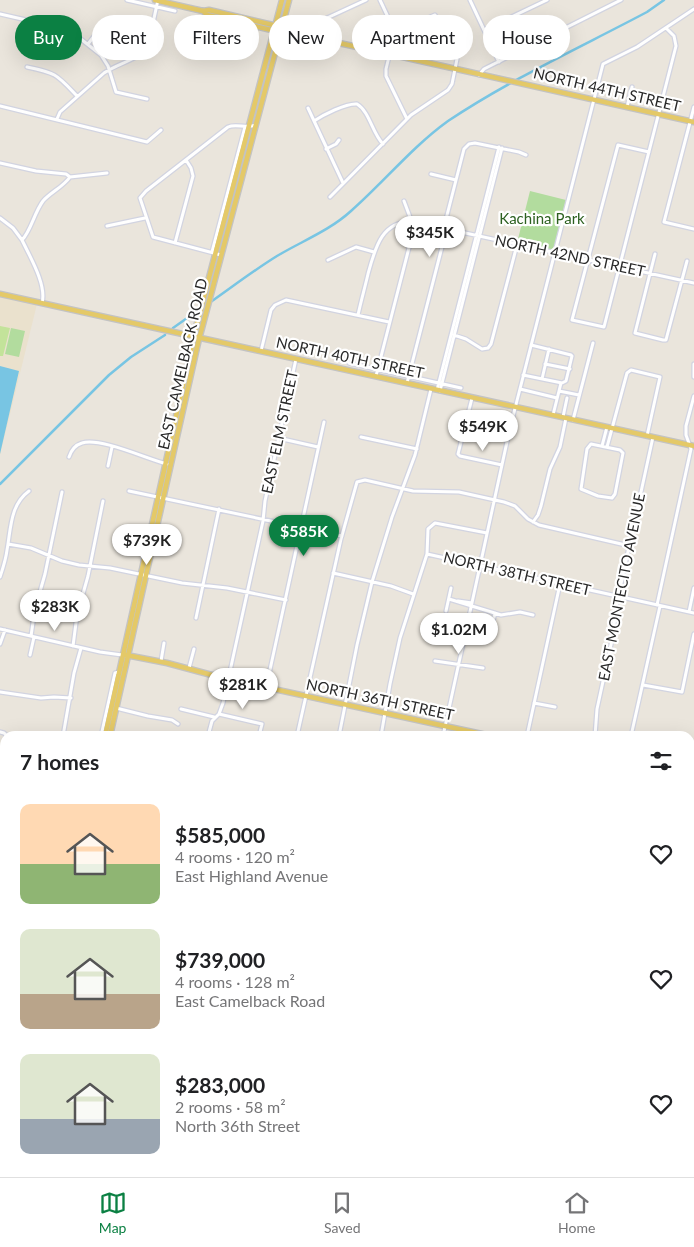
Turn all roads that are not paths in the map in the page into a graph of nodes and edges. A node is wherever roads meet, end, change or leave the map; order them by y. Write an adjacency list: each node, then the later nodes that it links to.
1 (127, 0): 10 (street)
2 (157, 0): 10 (street); 13 (main road, NORTH 44TH STREET)
3 (282, 0): 15 (main road, EAST CAMELBACK ROAD)
4 (289, 0): 16 (main road, EAST CAMELBACK ROAD)
5 (366, 0): 17 (street)
6 (380, 0): 18 (street)
7 (470, 0): 21 (street)
8 (547, 0): 19 (street)
9 (621, 0): 31 (street)
10 (156, 7): 12 (street); 34 (street)
11 (694, 9): 22 (street)
12 (175, 11)
13 (203, 11): 20 (main road, NORTH 44TH STREET); 23 (main road, NORTH 44TH STREET)
14 (0, 14): 25 (street)
15 (278, 15)
16 (285, 15)
17 (334, 15)
18 (387, 15)
19 (516, 15)
20 (269, 24)
21 (483, 28)
22 (667, 29): 41 (street); 46 (street)
23 (269, 30)
24 (92, 39): 25 (street)
25 (88, 44): 34 (street)
26 (269, 49): 36 (main road, EAST CAMELBACK ROAD)
27 (273, 60): 37 (main road, EAST CAMELBACK ROAD)
28 (388, 60): 48 (street)
29 (416, 60): 33 (main road, NORTH 44TH STREET)
30 (456, 60): 33 (street)
31 (499, 62): 35 (street)
32 (28, 66): 39 (street)
33 (456, 69): 35 (main road, NORTH 44TH STREET); 48 (street)
34 (109, 70): 39 (street); 40 (street)
35 (479, 75): 41 (main road, NORTH 44TH STREET)
36 (261, 78): 37 (main road); 52 (main road, EAST CAMELBACK ROAD)
37 (268, 80): 51 (main road, EAST CAMELBACK ROAD)
38 (632, 87): 44 (street)
39 (77, 96): 47 (street)
40 (147, 99)
41 (594, 100): 44 (main road, NORTH 44TH STREET); 81 (street)
42 (0, 106): 47 (street)
43 (308, 108): 49 (street)
44 (627, 108): 46 (main road, NORTH 44TH STREET)
45 (694, 108): 50 (street)
46 (658, 114): 50 (main road, NORTH 44TH STREET); 58 (street)
47 (57, 119): 53 (street)
48 (407, 119): 55 (street)
49 (314, 121): 55 (street); 57 (street)
50 (692, 122): 74 (street)
51 (256, 125): 52 (street); 83 (main road, EAST CAMELBACK ROAD)
52 (247, 127): 60 (street); 80 (main road, EAST CAMELBACK ROAD)
53 (161, 130)
54 (339, 140): 57 (street)
55 (383, 144): 66 (street)
56 (501, 148): 59 (street); 65 (street); 75 (street)
57 (326, 149): 66 (street)
58 (649, 152): 85 (street); 87 (street)
59 (526, 155)
60 (186, 160): 70 (street); 77 (street)
61 (0, 163): 64 (street)
62 (107, 173): 64 (street)
63 (431, 174): 65 (street)
64 (70, 177): 76 (street)
65 (456, 180): 73 (street)
66 (343, 183): 67 (street)
67 (330, 197)
68 (404, 201): 71 (street)
69 (0, 218): 76 (street)
70 (146, 218): 72 (street); 77 (street)
71 (411, 222): 73 (street, NORTH 42ND STREET); 79 (street); 94 (street)
72 (106, 226)
73 (445, 229): 75 (street, NORTH 42ND STREET); 110 (street)
74 (694, 229)
75 (478, 236): 78 (street, NORTH 42ND STREET); 95 (street)
76 (22, 240): 92 (street)
77 (175, 243): 80 (street)
78 (517, 245): 81 (street, NORTH 42ND STREET); 95 (street)
79 (374, 252): 84 (street); 93 (street)
80 (214, 253): 83 (street); 96 (main road, EAST CAMELBACK ROAD)
81 (555, 254): 85 (street, NORTH 42ND STREET); 99 (street)
82 (655, 254): 88 (street)
83 (222, 255): 97 (main road, EAST CAMELBACK ROAD)
84 (328, 260)
85 (588, 260): 87 (street, NORTH 42ND STREET); 87 (street)
86 (687, 261): 89 (street)
87 (619, 267): 88 (street, NORTH 42ND STREET)
88 (650, 274): 89 (street, NORTH 42ND STREET); 89 (street)
89 (682, 281): 90 (street, NORTH 42ND STREET)
90 (694, 283)
91 (0, 294): 92 (main road, NORTH 40TH STREET)
92 (42, 303): 96 (main road, NORTH 40TH STREET)
93 (358, 315): 94 (street); 101 (street)
94 (389, 322): 107 (street)
95 (452, 335): 115 (street)
96 (194, 336): 97 (main road, NORTH 40TH STREET); 126 (main road, EAST CAMELBACK ROAD)
97 (200, 338): 101 (main road, NORTH 40TH STREET); 127 (main road, EAST CAMELBACK ROAD)
98 (593, 343): 120 (street)
99 (531, 345): 100 (street); 108 (street)
100 (549, 349): 104 (street); 106 (street)
101 (261, 351): 102 (main road, NORTH 40TH STREET)
102 (296, 359): 109 (main road, NORTH 40TH STREET); 138 (street, EAST ELM STREET)
103 (348, 363): 107 (street, NORTH 40TH STREET)
104 (545, 364): 106 (street); 112 (street)
105 (694, 364): 111 (street)
106 (570, 369): 114 (street)
107 (377, 370): 109 (street); 110 (street, NORTH 40TH STREET)
108 (523, 375): 112 (street); 117 (street)
109 (376, 376): 113 (main road, NORTH 40TH STREET)
110 (408, 377): 113 (street); 115 (street, NORTH 40TH STREET)
111 (694, 377)
112 (542, 379): 114 (street)
113 (407, 383): 118 (main road, NORTH 40TH STREET)
114 (561, 383): 119 (street)
115 (440, 384): 116 (street, NORTH 40TH STREET); 118 (street)
116 (461, 388)
117 (520, 389): 123 (street); 125 (street)
118 (436, 390): 122 (main road, NORTH 40TH STREET); 144 (street)
119 (559, 391): 120 (street); 123 (street)
120 (579, 395): 130 (street)
121 (694, 396): 139 (street)
122 (472, 398): 125 (main road, NORTH 40TH STREET); 148 (street)
123 (557, 398): 128 (street)
124 (567, 398): 129 (street)
125 (515, 407): 128 (main road, NORTH 40TH STREET); 148 (street)
126 (178, 410): 127 (main road); 146 (main road, EAST CAMELBACK ROAD)
127 (184, 411): 147 (main road, EAST CAMELBACK ROAD)
128 (553, 416): 129 (main road, NORTH 40TH STREET)
129 (565, 418): 130 (main road, NORTH 40TH STREET); 160 (street)
130 (573, 420): 132 (main road, NORTH 40TH STREET)
131 (324, 422): 142 (street)
132 (610, 427): 133 (street); 134 (street); 135 (main road, NORTH 40TH STREET); 135 (street)
133 (605, 435): 134 (street); 140 (street)
134 (610, 436): 143 (street)
135 (647, 436): 137 (main road, NORTH 40TH STREET)
136 (361, 437): 144 (street)
137 (653, 437): 139 (main road, NORTH 40TH STREET); 165 (street, EAST MONTECITO AVENUE)
138 (278, 438): 142 (street); 159 (street, EAST ELM STREET)
139 (692, 445): 185 (street)
140 (602, 446): 143 (street); 143 (street)
141 (112, 447): 145 (street); 146 (street); 149 (street)
142 (318, 447): 161 (street)
143 (607, 447)
144 (416, 449): 150 (street)
145 (68, 458)
146 (166, 464): 147 (street); 154 (main road, EAST CAMELBACK ROAD)
147 (172, 465): 155 (main road, EAST CAMELBACK ROAD)
148 (502, 465): 156 (street)
149 (108, 466)
150 (403, 488): 156 (street); 163 (street); 174 (street)
151 (29, 491): 164 (street)
152 (130, 491): 154 (street)
153 (62, 492): 167 (street)
154 (159, 497): 155 (street); 171 (main road, EAST CAMELBACK ROAD)
155 (165, 498): 158 (street); 172 (main road, EAST CAMELBACK ROAD)
156 (494, 499): 160 (street); 162 (street)
157 (103, 501): 169 (street)
158 (220, 509): 159 (street); 176 (street)
159 (263, 519): 161 (street); 179 (street, EAST ELM STREET)
160 (533, 522): 165 (street)
161 (301, 527): 163 (street); 183 (street)
162 (487, 533): 166 (street); 168 (street)
163 (342, 536): 170 (street)
164 (8, 544): 167 (street); 173 (street)
165 (630, 546): 181 (street, EAST MONTECITO AVENUE)
166 (427, 554): 168 (street, NORTH 38TH STREET); 180 (street)
167 (49, 555): 169 (street); 195 (street)
168 (480, 566): 175 (street, NORTH 38TH STREET); 184 (street)
169 (90, 567): 171 (street); 199 (street)
170 (333, 573): 174 (street); 214 (street)
171 (141, 574): 172 (street); 203 (main road, EAST CAMELBACK ROAD)
172 (147, 575): 176 (street); 204 (main road, EAST CAMELBACK ROAD)
173 (0, 577)
174 (372, 582): 180 (street); 217 (street)
175 (560, 584): 181 (street, NORTH 38TH STREET); 216 (street)
176 (203, 585): 179 (street); 191 (street)
177 (451, 588): 182 (street)
178 (694, 588): 187 (street)
179 (247, 592): 183 (street); 210 (street, EAST ELM STREET)
180 (413, 594): 221 (street)
181 (618, 596): 185 (street, NORTH 38TH STREET); 237 (street, EAST MONTECITO AVENUE)
182 (449, 599): 184 (street); 186 (street)
183 (286, 600): 212 (street)
184 (471, 604): 188 (street); 207 (street)
185 (658, 605): 187 (street, NORTH 38TH STREET); 211 (street)
186 (446, 611)
187 (689, 612): 189 (street, NORTH 38TH STREET)
188 (495, 613): 190 (street); 196 (street)
189 (694, 613)
190 (533, 615)
191 (196, 618)
192 (0, 629): 193 (street, NORTH 36TH STREET)
193 (5, 630): 195 (street, NORTH 36TH STREET); 198 (street)
194 (694, 634): 211 (street)
195 (33, 637): 199 (street, NORTH 36TH STREET); 202 (street)
196 (489, 637)
197 (164, 643): 205 (street)
198 (0, 644)
199 (73, 646): 200 (street, NORTH 36TH STREET)
200 (81, 648): 203 (street, NORTH 36TH STREET); 215 (street)
201 (194, 649): 208 (street)
202 (30, 655)
203 (122, 655): 204 (main road, NORTH 36TH STREET); 227 (main road, EAST CAMELBACK ROAD)
204 (128, 656): 205 (main road, NORTH 36TH STREET); 218 (main road, EAST CAMELBACK ROAD)
205 (160, 661): 208 (main road, NORTH 36TH STREET)
206 (435, 661): 207 (street)
207 (458, 664): 209 (street); 225 (street)
208 (189, 668): 210 (main road, NORTH 36TH STREET)
209 (483, 668)
210 (228, 680): 212 (main road, NORTH 36TH STREET); 222 (street, EAST ELM STREET)
211 (642, 685): 238 (street)
212 (266, 688): 214 (main road, NORTH 36TH STREET)
213 (0, 692): 215 (street)
214 (306, 696): 217 (main road, NORTH 36TH STREET); 231 (street)
215 (71, 698): 226 (street)
216 (534, 703): 219 (street); 236 (street)
217 (345, 704): 221 (main road, NORTH 36TH STREET); 232 (street)
218 (116, 708): 224 (street); 228 (main road, EAST CAMELBACK ROAD)
219 (555, 708)
220 (181, 709): 223 (street)
221 (385, 713): 225 (main road, NORTH 36TH STREET); 233 (street)
222 (219, 714): 223 (street); 230 (street)
223 (214, 717): 229 (street)
224 (178, 724)
225 (445, 726): 234 (street); 235 (main road, NORTH 36TH STREET)
226 (64, 731)
227 (106, 731)
228 (107, 731)
229 (209, 731)
230 (260, 731)
231 (298, 731)
232 (340, 731)
233 (382, 731)
234 (444, 731)
235 (468, 731)
236 (528, 731)
237 (595, 731)
238 (632, 731)

